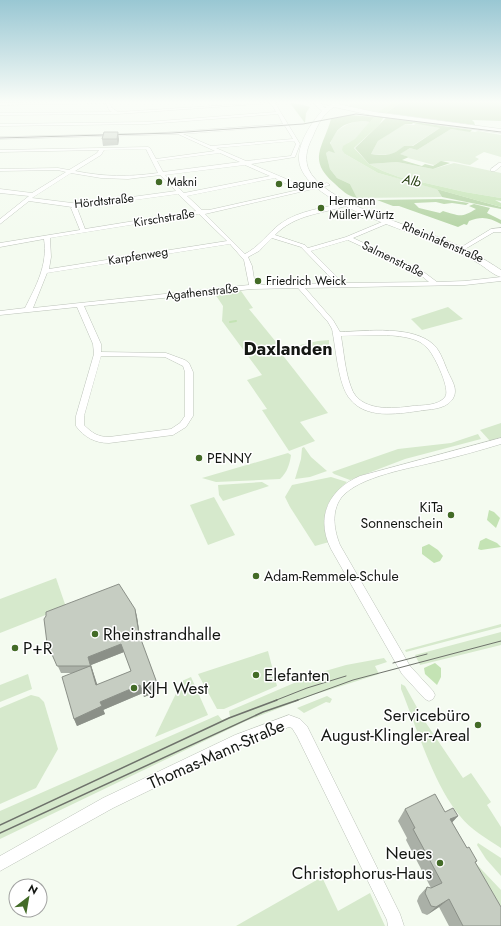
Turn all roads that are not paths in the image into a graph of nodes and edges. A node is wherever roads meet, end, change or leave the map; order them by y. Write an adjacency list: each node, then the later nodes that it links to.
1 (53, 145): 9 (street)
2 (206, 145): 7 (street)
3 (232, 145): 7 (street)
4 (298, 145): 13 (street)
5 (306, 145): 20 (main road, Rheinhafenstraße)
6 (314, 145): 20 (main road, Rheinhafenstraße)
7 (210, 147): 11 (street)
8 (103, 148): 9 (street); 12 (street); 16 (street)
9 (51, 150): 10 (street)
10 (0, 151)
11 (222, 152): 12 (street); 13 (street)
12 (155, 160): 18 (street)
13 (247, 163): 18 (street); 19 (street)
14 (501, 164): 17 (street)
15 (0, 170): 16 (street)
16 (71, 171): 18 (street); 24 (street)
17 (501, 172)
18 (161, 174): 23 (street)
19 (276, 176): 21 (street); 23 (street, Hördtstraße)
20 (323, 186): 21 (street, Kirschstraße); 26 (main road, Rheinhafenstraße); 38 (main road, Rheinhafenstraße)
21 (302, 190): 28 (street, Kirschstraße)
22 (0, 191): 24 (street)
23 (181, 194): 27 (street, Hördtstraße); 28 (street)
24 (34, 195): 25 (street)
25 (28, 199): 27 (street, Hördtstraße); 30 (street)
26 (347, 204): 29 (main road, Rheinhafenstraße); 33 (street)
27 (76, 206): 32 (street)
28 (200, 212): 32 (street, Kirschstraße); 36 (street)
29 (389, 221): 35 (street); 43 (main road, Rheinhafenstraße)
30 (0, 222)
31 (501, 230): 38 (street)
32 (83, 231): 34 (street, Kirschstraße)
33 (271, 236): 39 (street); 40 (street)
34 (46, 238): 37 (street, Kirschstraße); 42 (street)
35 (348, 238): 39 (street); 45 (street, Salmenstraße)
36 (231, 242): 40 (street); 42 (street, Karpfenweg)
37 (0, 245)
38 (463, 248): 41 (main road, Rheinhafenstraße)
39 (308, 250): 46 (street)
40 (244, 257): 48 (street)
41 (501, 269)
42 (46, 270): 50 (street)
43 (501, 274)
44 (501, 279): 45 (street, Agathenstraße)
45 (436, 284): 46 (street, Agathenstraße)
46 (341, 285): 47 (street, Agathenstraße)
47 (300, 286): 48 (street, Agathenstraße); 52 (street)
48 (252, 287): 49 (street, Agathenstraße)
49 (80, 305): 50 (street, Agathenstraße); 53 (street)
50 (28, 310): 51 (street, Agathenstraße)
51 (0, 313)
52 (337, 334): 52 (street)
53 (98, 354): 53 (street)
54 (500, 442): 55 (street)
55 (429, 695)
56 (0, 864): 57 (street, Thomas-Mann-Straße)
57 (396, 926)

